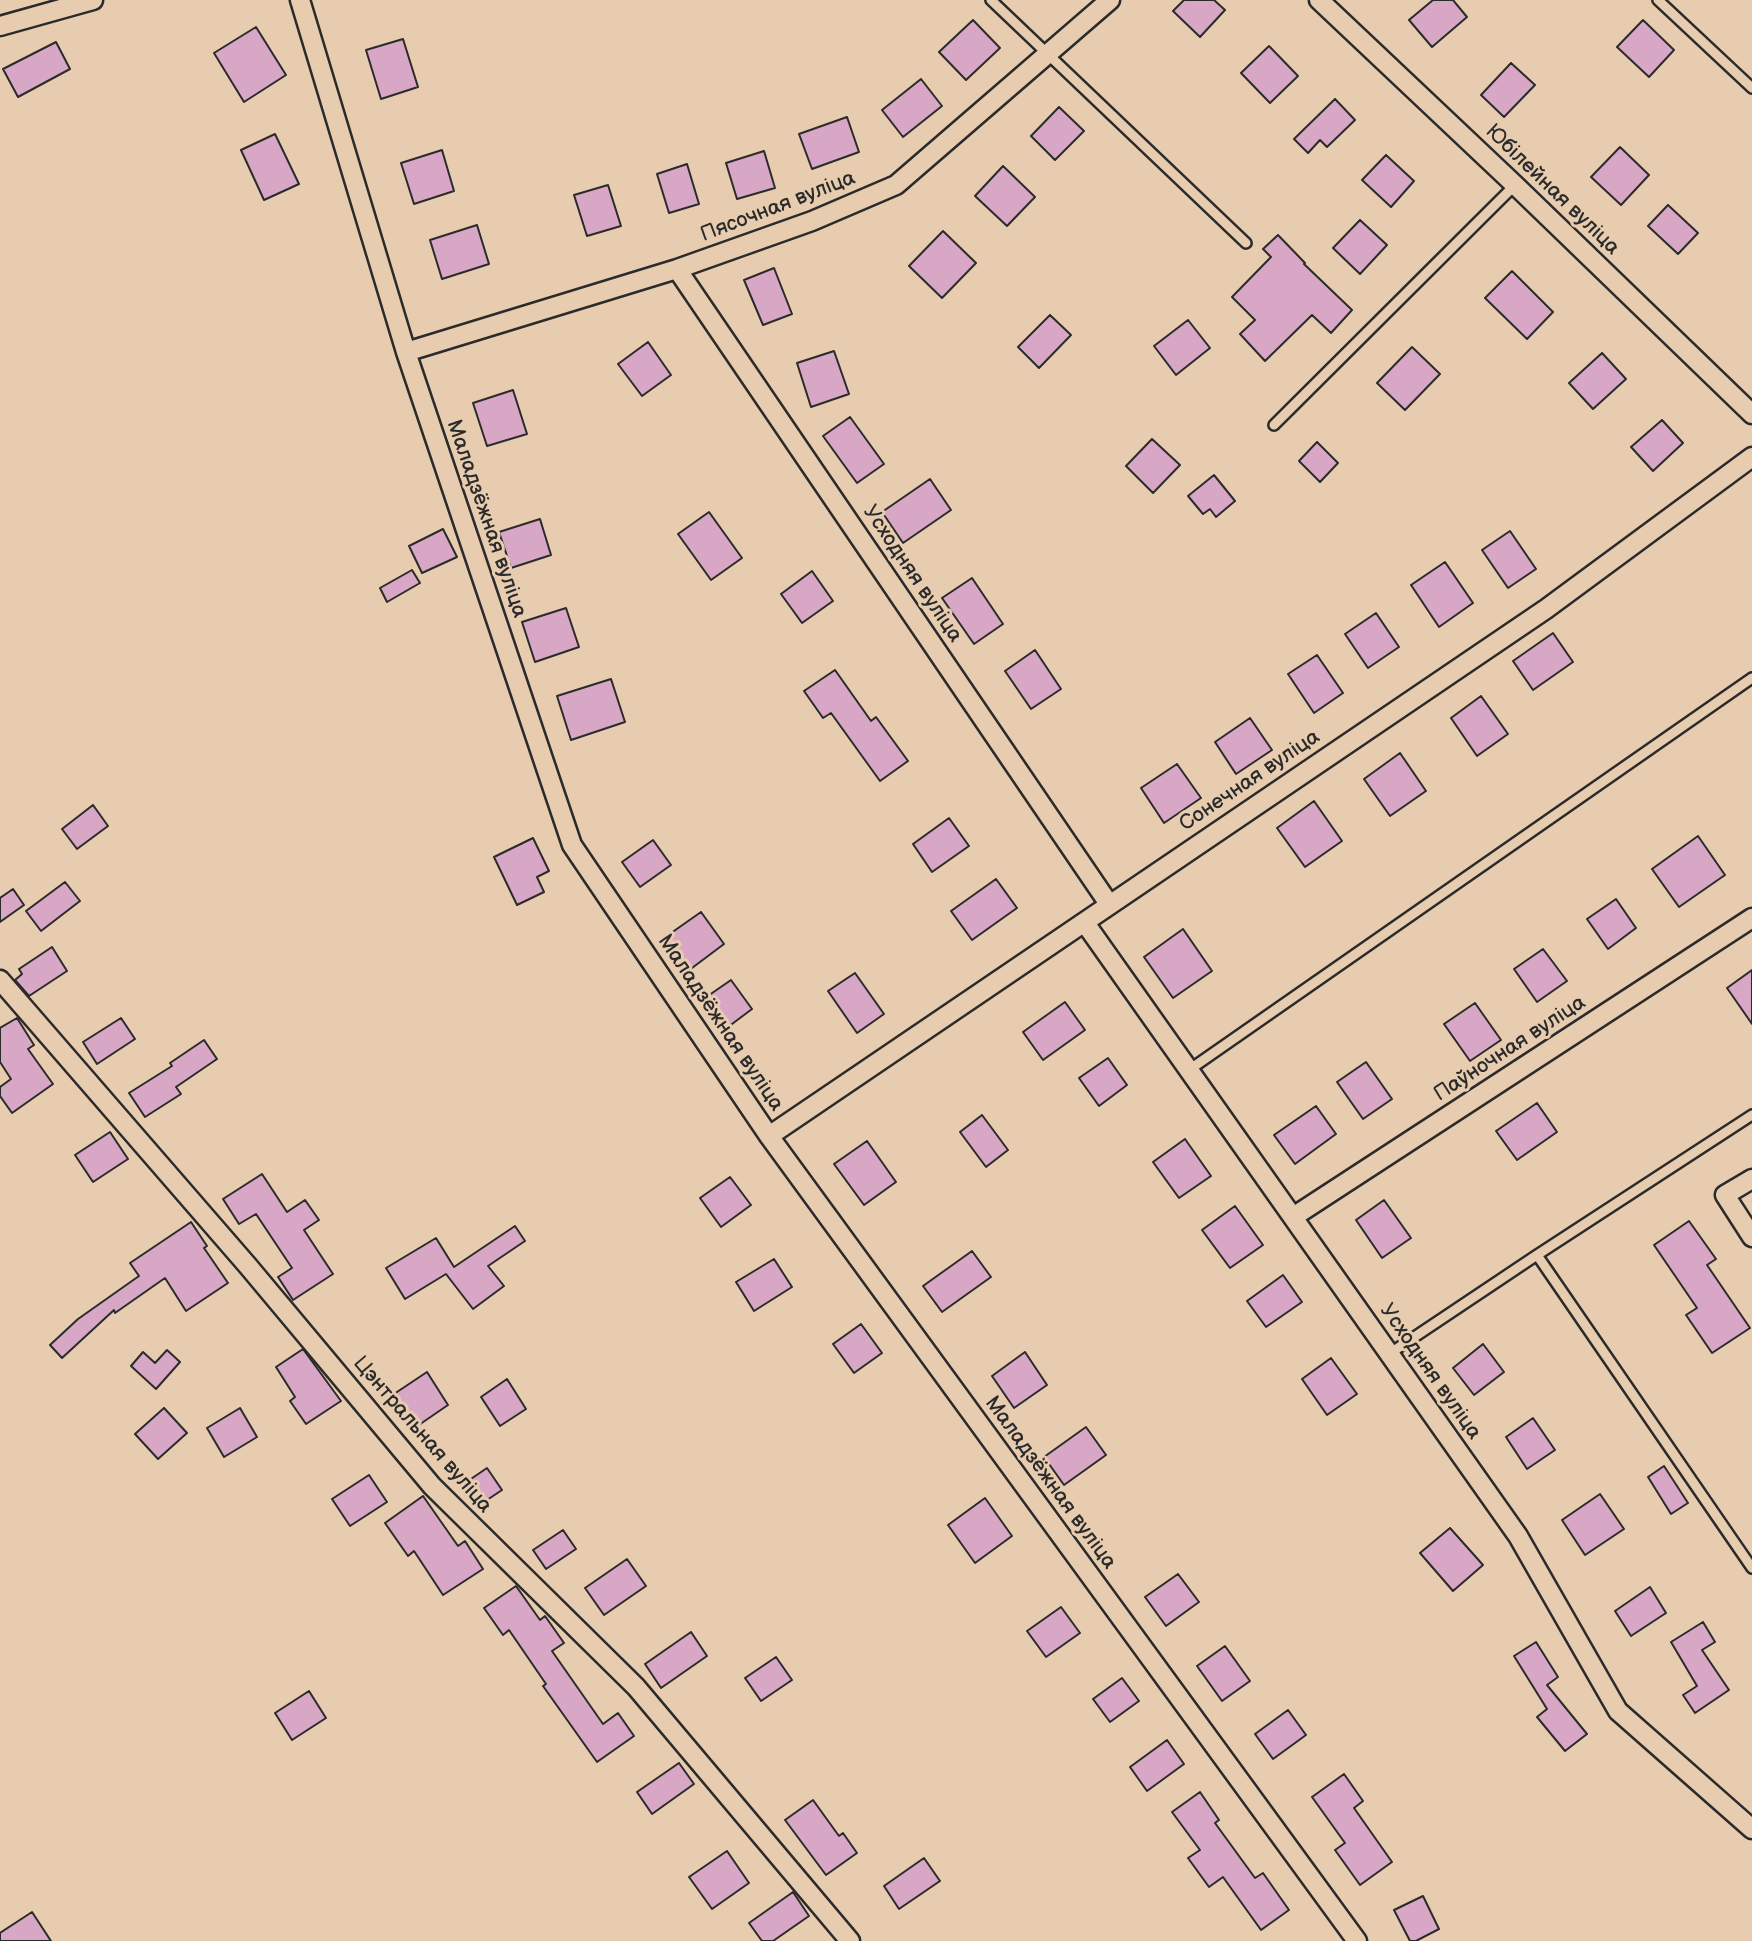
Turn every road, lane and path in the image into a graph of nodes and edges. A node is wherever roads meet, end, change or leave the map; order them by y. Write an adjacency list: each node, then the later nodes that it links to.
1 (93, 0): 7 (street)
2 (300, 0): 13 (street, Маладзёжная вуліца)
3 (991, 0): 8 (lane)
4 (1110, 0): 8 (street, Пясочная вуліца)
5 (1319, 0): 10 (street, Юбілейная вуліца)
6 (1658, 0): 9 (lane)
7 (0, 26)
8 (1048, 54): 11 (lane); 12 (street, Пясочная вуліца)
9 (1752, 88)
10 (1515, 185): 14 (street, Юбілейная вуліца); 15 (lane)
11 (1246, 243)
12 (677, 269): 13 (street, Пясочная вуліца); 18 (street, Усходняя вуліца)
13 (406, 352): 24 (street, Маладзёжная вуліца)
14 (1752, 414)
15 (1273, 425)
16 (1752, 457): 18 (street, Сонечная вуліца)
17 (1752, 678): 22 (lane)
18 (1109, 904): 20 (street, Сонечная вуліца)
19 (1752, 918): 26 (street, Паўночная вуліца)
20 (1085, 923): 22 (street, Усходняя вуліца); 24 (street, Сонечная вуліца)
21 (0, 980): 32 (street, Цэнтральная вуліца)
22 (1189, 1070): 26 (street, Усходняя вуліца)
23 (1752, 1115): 28 (lane)
24 (769, 1136): 33 (street, Маладзёжная вуліца)
25 (1752, 1179): 27 (street)
26 (1293, 1217): 29 (street, Усходняя вуліца)
27 (1752, 1237)
28 (1537, 1255): 29 (lane); 30 (lane)
29 (1390, 1354): 31 (street, Усходняя вуліца)
30 (1752, 1568)
31 (1752, 1829)
32 (850, 1941)
33 (1357, 1941)

